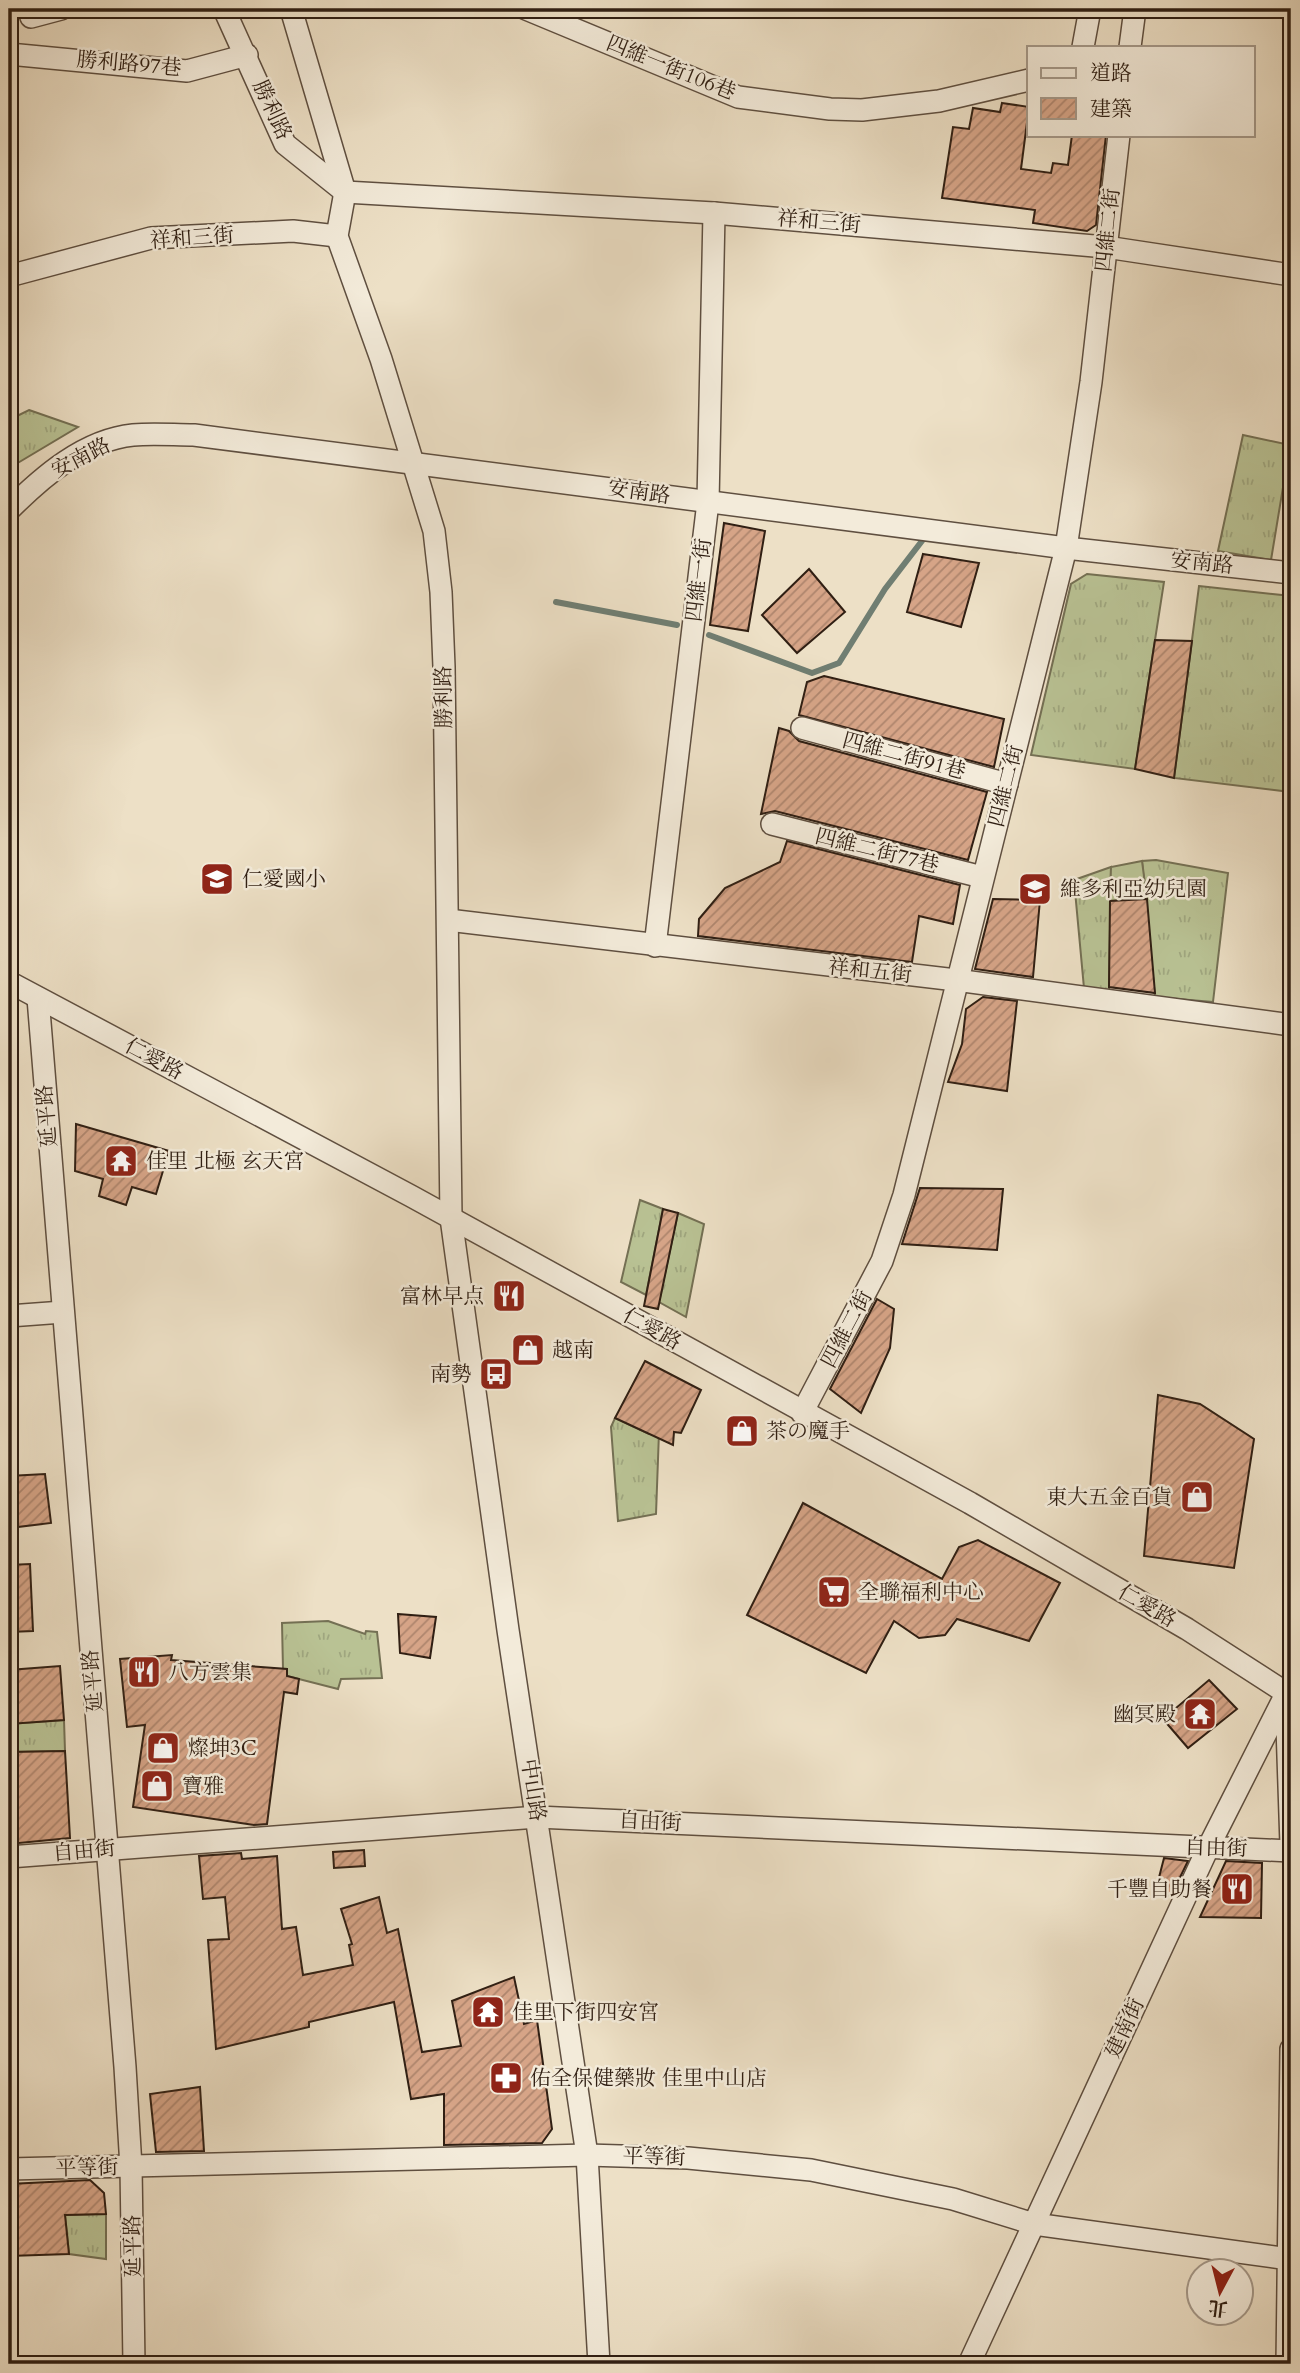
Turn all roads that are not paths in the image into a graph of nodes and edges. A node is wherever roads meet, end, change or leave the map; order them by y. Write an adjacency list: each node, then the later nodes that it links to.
1 (61, 9): 7 (street)
2 (223, 9): 11 (street, 勝利路)
3 (291, 9): 14 (street, 勝利路)
4 (526, 9): 12 (street, 四維一街106巷)
5 (1090, 9): 8 (street)
6 (1135, 9): 9 (street)
7 (31, 17)
8 (1083, 46)
9 (1130, 46)
10 (9, 54): 11 (street, 勝利路97巷)
11 (247, 55): 14 (street, 勝利路)
12 (1027, 80)
13 (1119, 136): 17 (street, 四維二街)
14 (345, 192): 15 (street, 祥和三街); 16 (street, 勝利路)
15 (714, 213): 17 (street, 祥和三街); 21 (street, 四維一街)
16 (337, 236): 19 (street, 祥和三街); 20 (street, 勝利路)
17 (1106, 247): 18 (street, 祥和三街); 23 (street, 四維二街)
18 (1291, 275)
19 (9, 276)
20 (412, 462): 21 (street, 安南路); 22 (street, 安南路); 29 (street, 勝利路)
21 (708, 502): 23 (street, 安南路); 30 (street, 四維一街)
22 (9, 510)
23 (1066, 548): 24 (street, 安南路); 26 (street, 四維二街)
24 (1291, 573)
25 (802, 727): 26 (street, 四維二街91巷)
26 (1007, 784): 28 (street, 四維二街)
27 (772, 824): 28 (street, 四維二街77巷)
28 (982, 877): 31 (street, 四維二街)
29 (448, 920): 30 (street, 祥和五街); 35 (street, 勝利路)
30 (655, 946): 31 (street, 祥和五街)
31 (956, 980): 34 (street, 祥和五街); 38 (street, 四維二街)
32 (9, 982): 33 (street, 仁愛路)
33 (38, 998): 35 (street, 仁愛路); 36 (street, 延平路)
34 (1291, 1025)
35 (451, 1217): 38 (street, 仁愛路); 40 (street, 中山路)
36 (63, 1312): 37 (street); 43 (street, 延平路)
37 (9, 1316)
38 (803, 1413): 39 (street, 仁愛路)
39 (1290, 1691): 41 (street); 42 (street, 建南街)
40 (537, 1817): 42 (street, 自由街); 43 (street, 自由街); 47 (street, 中山路)
41 (1291, 1846)
42 (1208, 1848): 44 (street, 自由街); 50 (street, 建南街)
43 (108, 1849): 45 (street, 自由街); 48 (street, 延平路)
44 (1291, 1851)
45 (9, 1857)
46 (1291, 2049): 51 (street)
47 (587, 2155): 48 (street, 平等街); 50 (street, 平等街); 53 (street, 中山路)
48 (131, 2167): 49 (street, 平等街); 52 (street, 延平路)
49 (9, 2169)
50 (1034, 2224): 51 (street, 平等街); 54 (street, 建南街)
51 (1289, 2259): 55 (street)
52 (134, 2364)
53 (599, 2364)
54 (969, 2364)
55 (1287, 2364)

